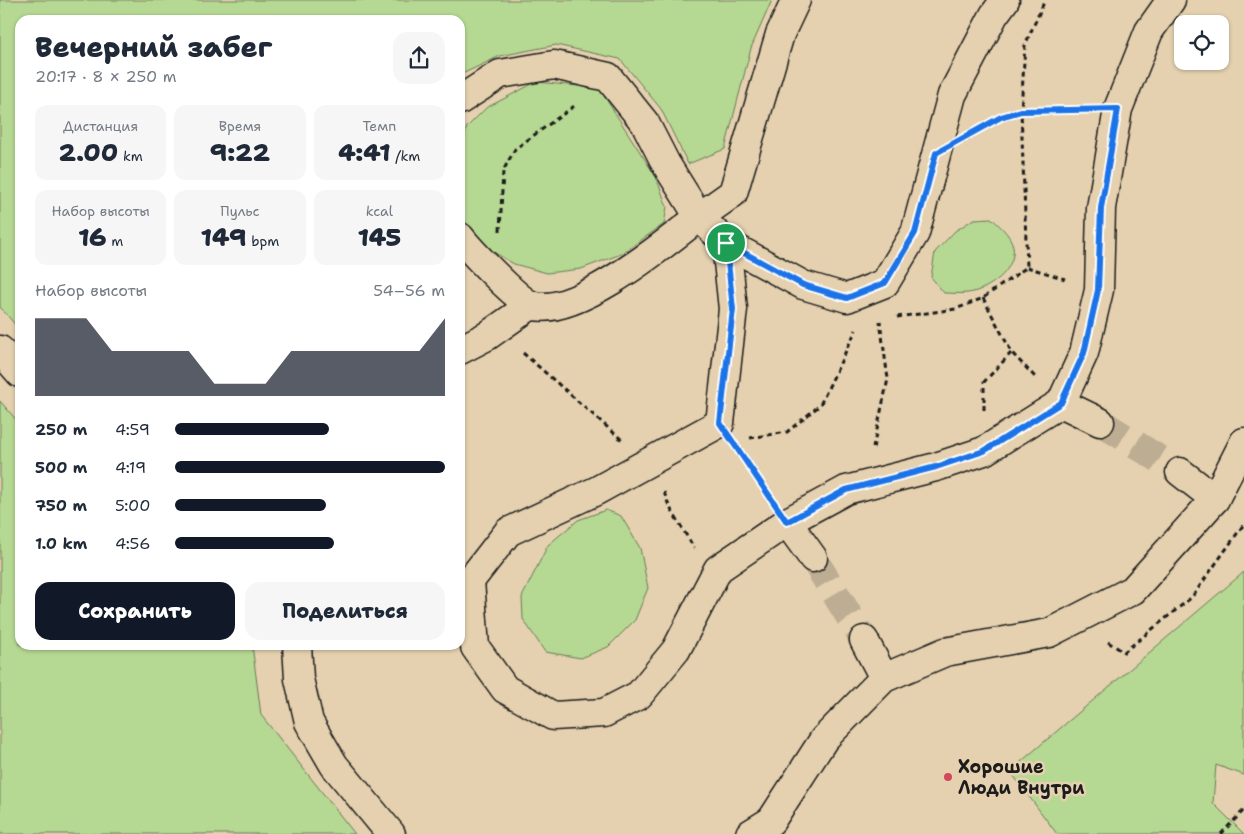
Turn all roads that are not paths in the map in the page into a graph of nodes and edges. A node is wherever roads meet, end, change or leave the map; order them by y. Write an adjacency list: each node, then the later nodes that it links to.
1 (796, 0): 5 (street)
2 (1005, 0): 6 (street)
3 (1172, 0): 12 (street)
4 (465, 97): 5 (street)
5 (699, 217): 6 (street); 8 (street)
6 (726, 243): 17 (street)
7 (465, 244): 8 (street)
8 (531, 305): 9 (street)
9 (465, 347)
10 (0, 350): 11 (street)
11 (15, 367)
12 (1061, 403): 13 (street); 17 (street)
13 (1100, 422)
14 (1244, 442): 16 (street)
15 (1180, 472): 16 (street)
16 (1215, 499): 21 (street)
17 (787, 522): 18 (street)
18 (813, 558)
19 (864, 640): 21 (street)
20 (297, 650): 22 (street)
21 (884, 678): 23 (street)
22 (392, 834)
23 (750, 834)

